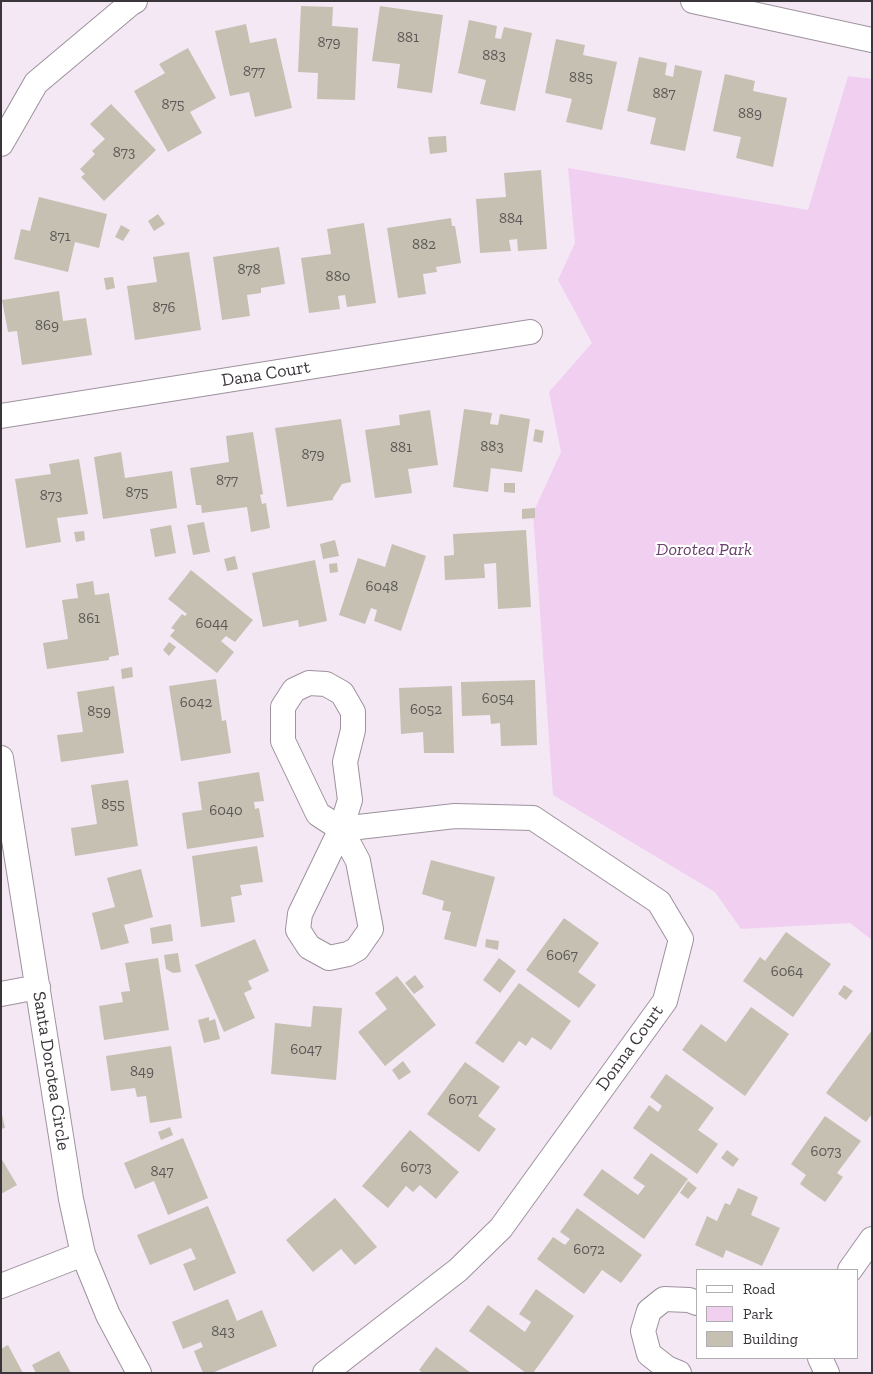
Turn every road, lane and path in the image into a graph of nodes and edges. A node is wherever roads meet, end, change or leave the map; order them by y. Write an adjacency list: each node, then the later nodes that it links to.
1 (135, 1): 4 (street)
2 (694, 1): 3 (street)
3 (872, 40)
4 (1, 144)
5 (530, 332): 6 (street, Dana Court)
6 (1, 416)
7 (1, 758): 9 (street, Santa Dorotea Circle)
8 (341, 829): 8 (street); 8 (street); 18 (street, Donna Court)
9 (38, 987): 10 (street); 12 (street, Santa Dorotea Circle)
10 (1, 994)
11 (872, 1240): 13 (street)
12 (83, 1254): 14 (street); 17 (street, Santa Dorotea Circle)
13 (851, 1269)
14 (1, 1286)
15 (696, 1303): 19 (street)
16 (821, 1359): 20 (street)
17 (139, 1373)
18 (325, 1373)
19 (679, 1373)
20 (828, 1373)

